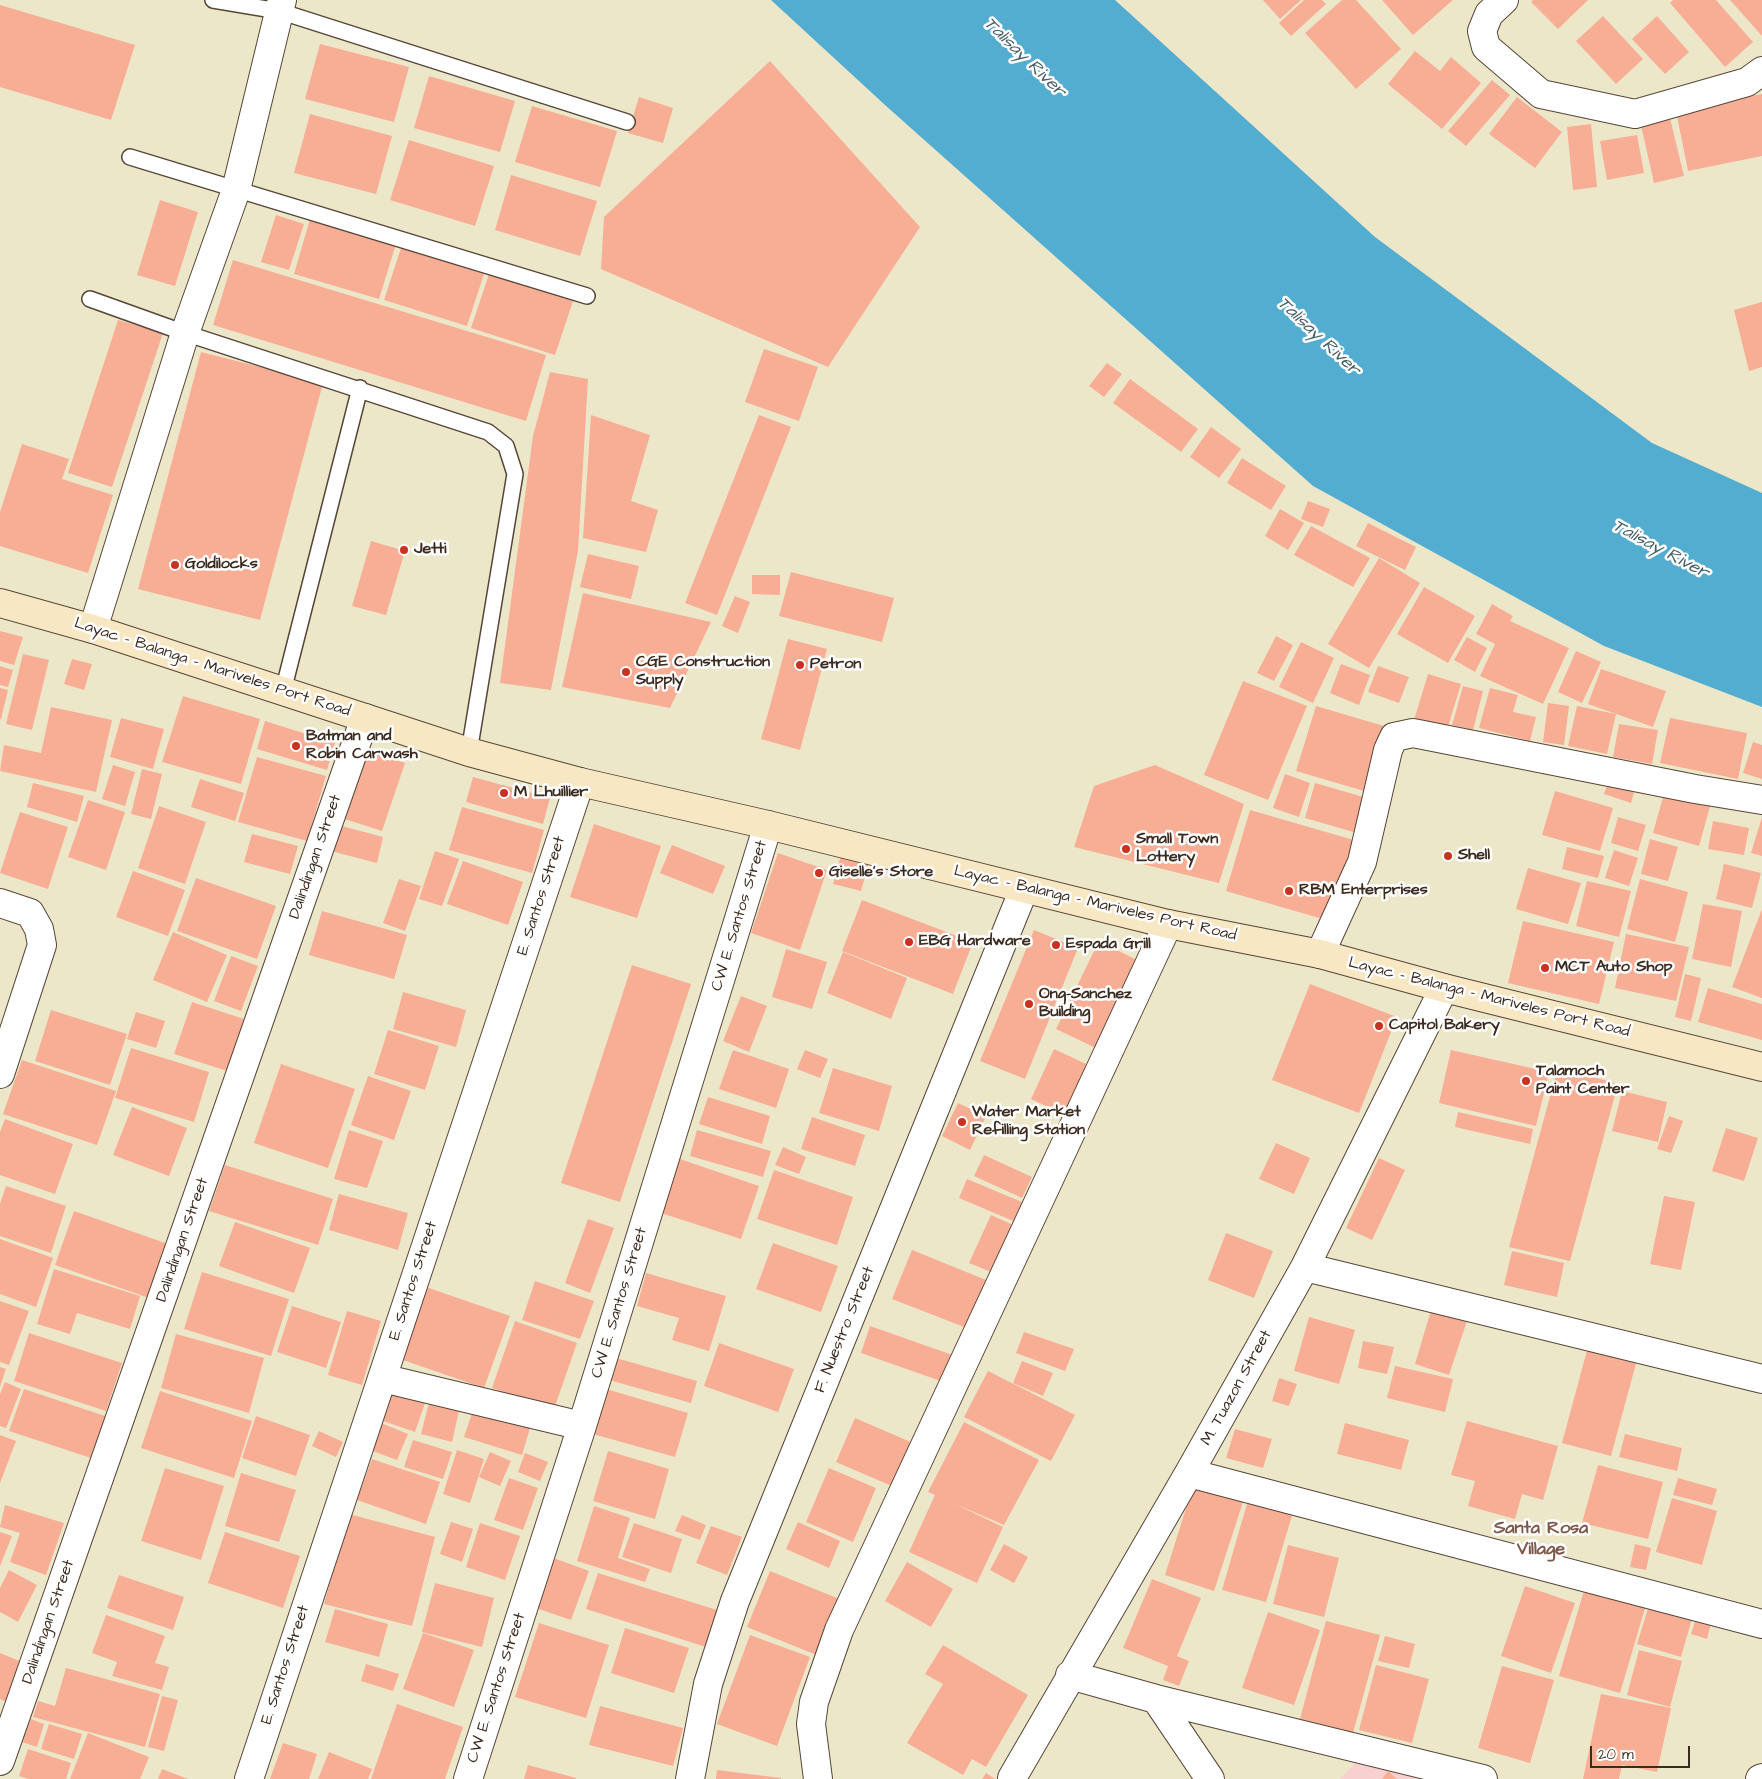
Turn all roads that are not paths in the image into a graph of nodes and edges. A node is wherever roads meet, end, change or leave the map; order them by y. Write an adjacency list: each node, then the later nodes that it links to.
1 (213, 0): 3 (lane)
2 (1504, 0): 4 (street)
3 (280, 6): 5 (lane); 7 (street)
4 (1762, 71)
5 (626, 122)
6 (130, 157): 7 (lane)
7 (236, 190): 8 (lane); 10 (street)
8 (587, 296)
9 (90, 299): 10 (lane)
10 (185, 332): 11 (lane); 13 (street)
11 (360, 388): 14 (lane); 16 (lane)
12 (0, 603): 13 (main road, Layac – Balanga – Mariveles Port Road)
13 (93, 629): 14 (main road, Layac – Balanga – Mariveles Port Road)
14 (283, 691): 15 (main road, Layac – Balanga – Mariveles Port Road)
15 (365, 718): 16 (main road, Layac – Balanga – Mariveles Port Road); 35 (street, Dalindingan Street)
16 (469, 752): 17 (main road, Layac – Balanga – Mariveles Port Road)
17 (580, 782): 19 (main road, Layac – Balanga – Mariveles Port Road); 28 (street, E. Santos Street)
18 (1762, 800): 23 (street)
19 (768, 825): 20 (main road, Layac – Balanga – Mariveles Port Road); 30 (street, CW E. Santos Street)
20 (1024, 889): 22 (main road, Layac – Balanga – Mariveles Port Road); 39 (street, F. Nuestro Street)
21 (0, 903): 26 (street)
22 (1168, 924): 23 (main road, Layac – Balanga – Mariveles Port Road); 40 (street)
23 (1320, 954): 24 (main road, Layac – Balanga – Mariveles Port Road)
24 (1444, 988): 25 (main road, Layac – Balanga – Mariveles Port Road); 27 (street, M. Tuazon Street)
25 (1762, 1068)
26 (0, 1074)
27 (1305, 1267): 29 (street); 31 (street, M. Tuazon Street)
28 (382, 1378): 30 (street); 37 (street, E. Santos Street)
29 (1762, 1379)
30 (582, 1426): 38 (street, CW E. Santos Street)
31 (1189, 1473): 32 (street); 33 (street, M. Tuazon Street)
32 (1762, 1624)
33 (1070, 1674): 34 (street); 36 (street, M. Tuazon Street)
34 (1156, 1699): 41 (street); 42 (street)
35 (0, 1761)
36 (1012, 1778)
37 (249, 1779)
38 (468, 1779)
39 (690, 1779)
40 (818, 1779)
41 (1210, 1779)
42 (1483, 1779)

